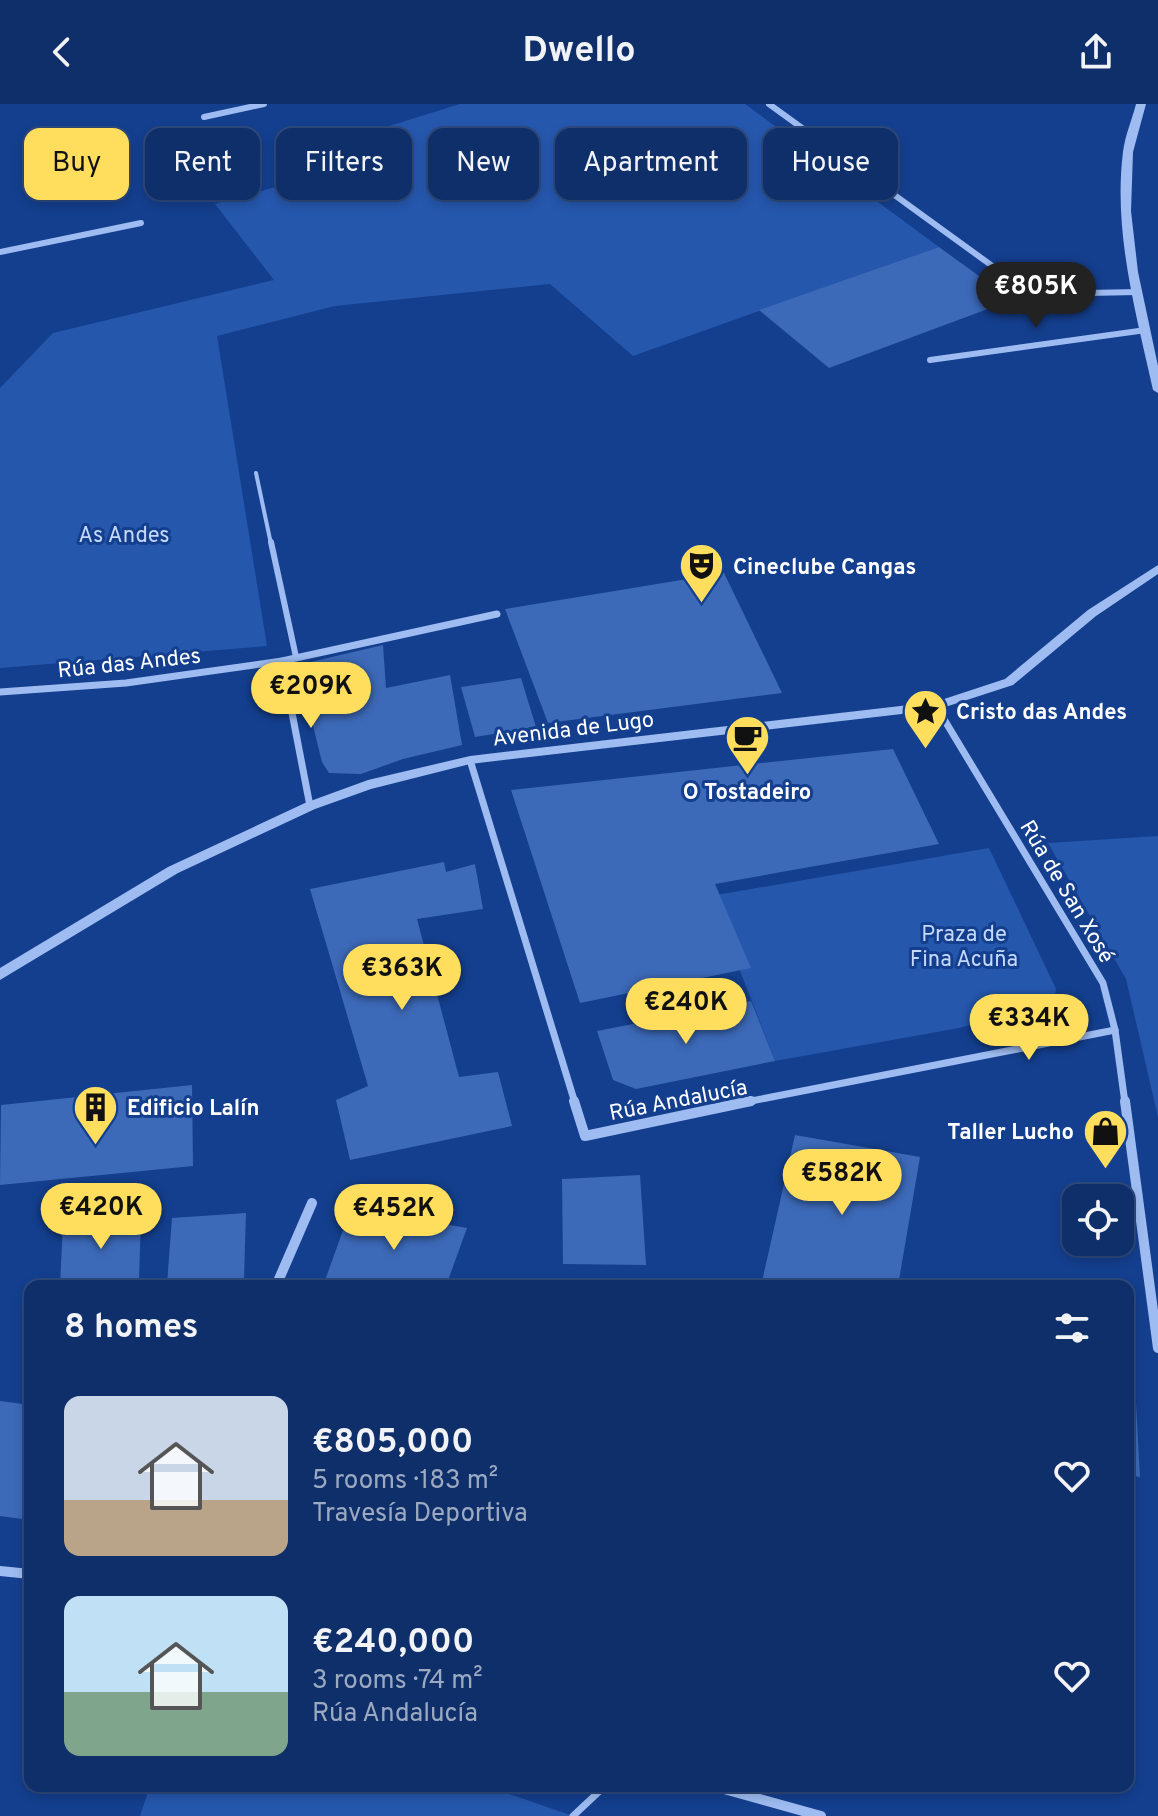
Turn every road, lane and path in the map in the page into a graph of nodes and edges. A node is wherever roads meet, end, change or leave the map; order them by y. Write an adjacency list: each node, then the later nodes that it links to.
1 (264, 104): 4 (street)
2 (769, 104): 7 (street)
3 (1141, 104): 7 (street)
4 (204, 117)
5 (141, 223): 6 (street)
6 (0, 252)
7 (1138, 292): 8 (street)
8 (1146, 330): 9 (street); 10 (street)
9 (930, 360)
10 (1158, 390)
11 (256, 473): 14 (lane)
12 (1158, 569): 17 (street, Avenida de Lugo)
13 (497, 614): 14 (street, Rúa das Andes)
14 (296, 657): 15 (street, Rúa das Andes)
15 (282, 661): 16 (street, Rúa das Andes); 19 (street)
16 (0, 692)
17 (936, 706): 18 (street, Avenida de Lugo); 21 (street, Rúa de San Xosé)
18 (470, 760): 19 (street, Avenida de Lugo); 21 (street, Rúa Andalucía)
19 (310, 806): 20 (street, Avenida de Lugo)
20 (0, 975)
21 (1115, 1030): 24 (street, Rúa de San Xosé)
22 (312, 1203): 23 (street)
23 (279, 1280)
24 (1155, 1293): 25 (street, Rúa de San Xosé)
25 (1158, 1348)
26 (0, 1571): 27 (street)
27 (24, 1573)
28 (599, 1792): 31 (lane)
29 (731, 1792): 30 (street)
30 (786, 1811): 32 (street)
31 (573, 1816)
32 (821, 1816)

